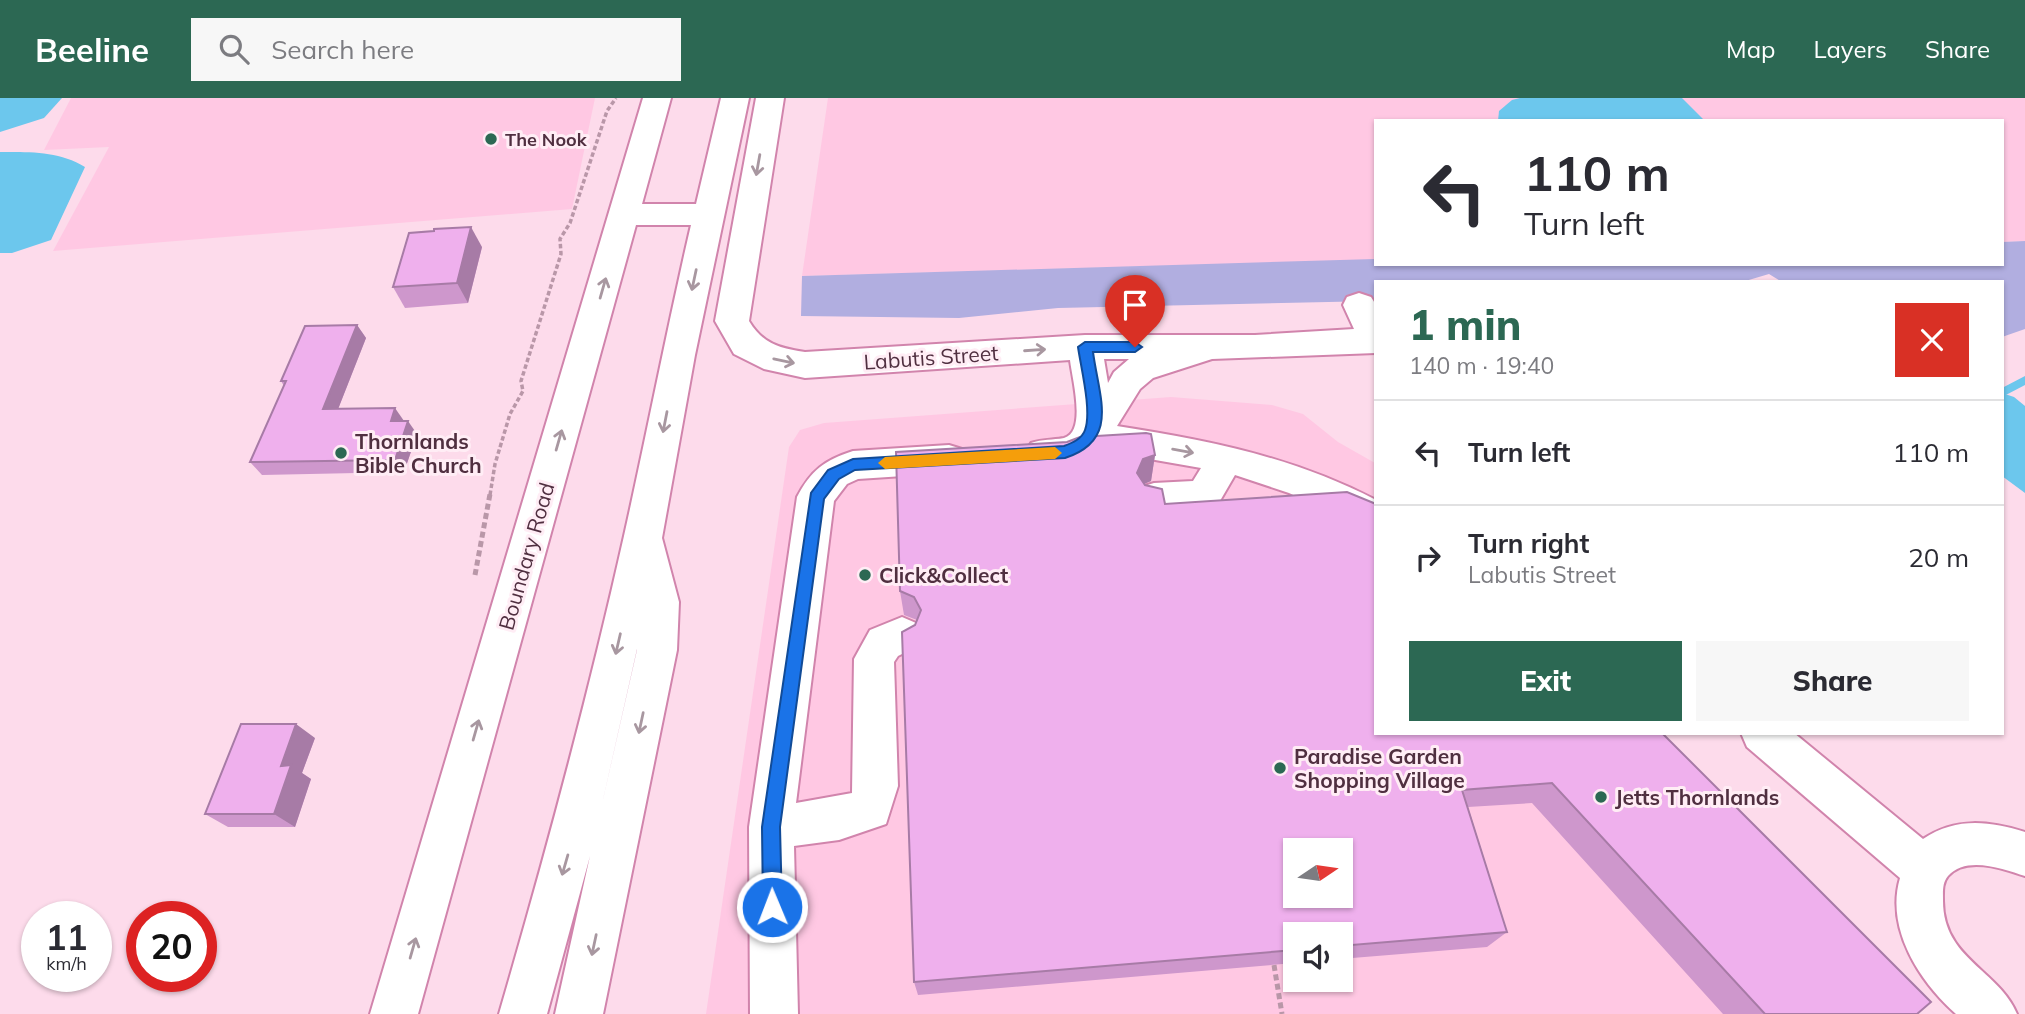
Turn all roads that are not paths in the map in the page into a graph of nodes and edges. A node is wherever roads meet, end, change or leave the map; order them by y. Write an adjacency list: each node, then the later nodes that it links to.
1 (657, 98): 5 (main road, Boundary Road)
2 (735, 98): 4 (main road)
3 (770, 98): 9 (main road, Labutis Street, one-way to 9)
4 (709, 214): 5 (main road); 15 (main road, one-way to 15)
5 (624, 215): 21 (main road, Boundary Road, one-way to 5)
6 (1359, 305): 7 (main road)
7 (1374, 338)
8 (1374, 340): 10 (main road, Labutis Street)
9 (1085, 347): 10 (main road, Labutis Street); 11 (main road)
10 (1210, 347): 11 (main road)
11 (1092, 435): 12 (main road, one-way to 12); 18 (main road)
12 (1226, 458): 13 (main road); 14 (main road)
13 (1154, 498)
14 (1374, 517)
15 (643, 536): 22 (main road, one-way to 22); 23 (main road, one-way to 23)
16 (902, 635): 18 (main road)
17 (1764, 735): 20 (main road)
18 (771, 827): 24 (main road)
19 (2025, 854): 20 (main road)
20 (1924, 869): 25 (main road)
21 (394, 1014)
22 (523, 1014)
23 (579, 1014)
24 (775, 1014)
25 (1993, 1014)

